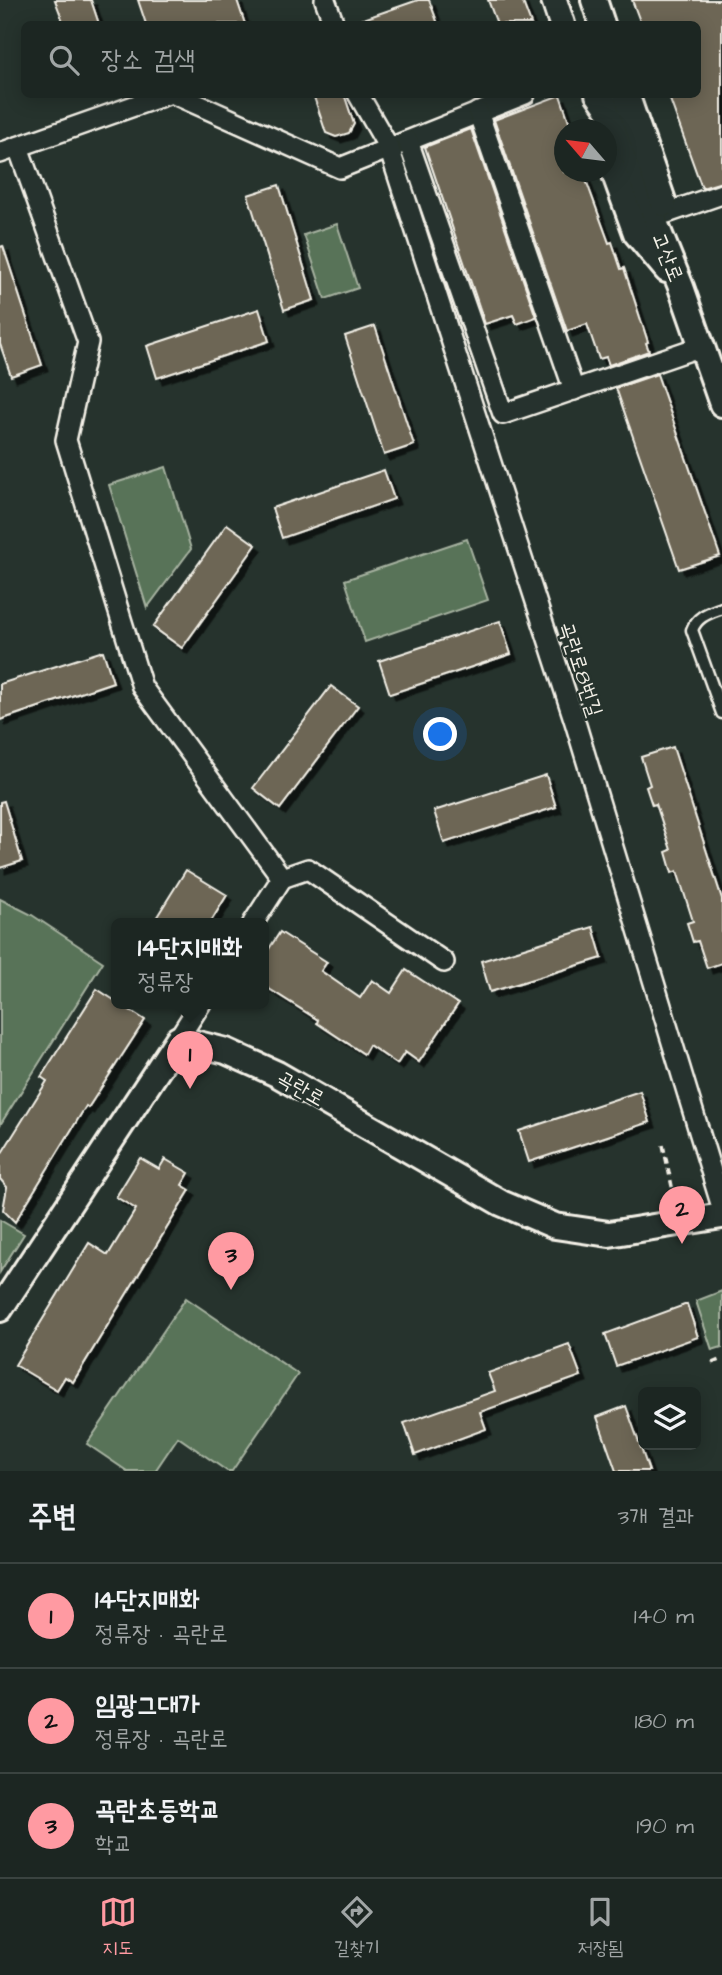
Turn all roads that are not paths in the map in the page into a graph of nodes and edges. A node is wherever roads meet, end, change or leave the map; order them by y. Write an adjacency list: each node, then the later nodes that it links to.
1 (326, 0): 6 (street)
2 (554, 0): 7 (street)
3 (565, 0): 8 (street)
4 (579, 0): 9 (street)
5 (594, 0): 10 (street)
6 (333, 21)
7 (561, 21)
8 (573, 21)
9 (586, 21)
10 (601, 21)
11 (157, 98): 19 (street)
12 (183, 98): 18 (street)
13 (360, 98): 18 (street, 곡란로8번길)
14 (515, 98): 16 (street)
15 (608, 105): 22 (street); 23 (street, 고산로)
16 (478, 112): 17 (street); 25 (street)
17 (408, 141): 18 (street); 25 (street)
18 (389, 148): 34 (street, 곡란로8번길)
19 (9, 150): 29 (street)
20 (617, 179): 23 (street)
21 (722, 194): 22 (street)
22 (667, 213): 23 (street)
23 (681, 287): 24 (street, 고산로)
24 (702, 346): 25 (street); 26 (street, 고산로)
25 (574, 390)
26 (722, 404)
27 (722, 608): 28 (lane)
28 (722, 713)
29 (282, 878): 30 (street); 31 (street)
30 (256, 918)
31 (443, 962)
32 (197, 1009): 33 (street)
33 (177, 1039): 35 (street, 곡란로); 36 (street)
34 (722, 1207)
35 (722, 1216)
36 (0, 1309)

